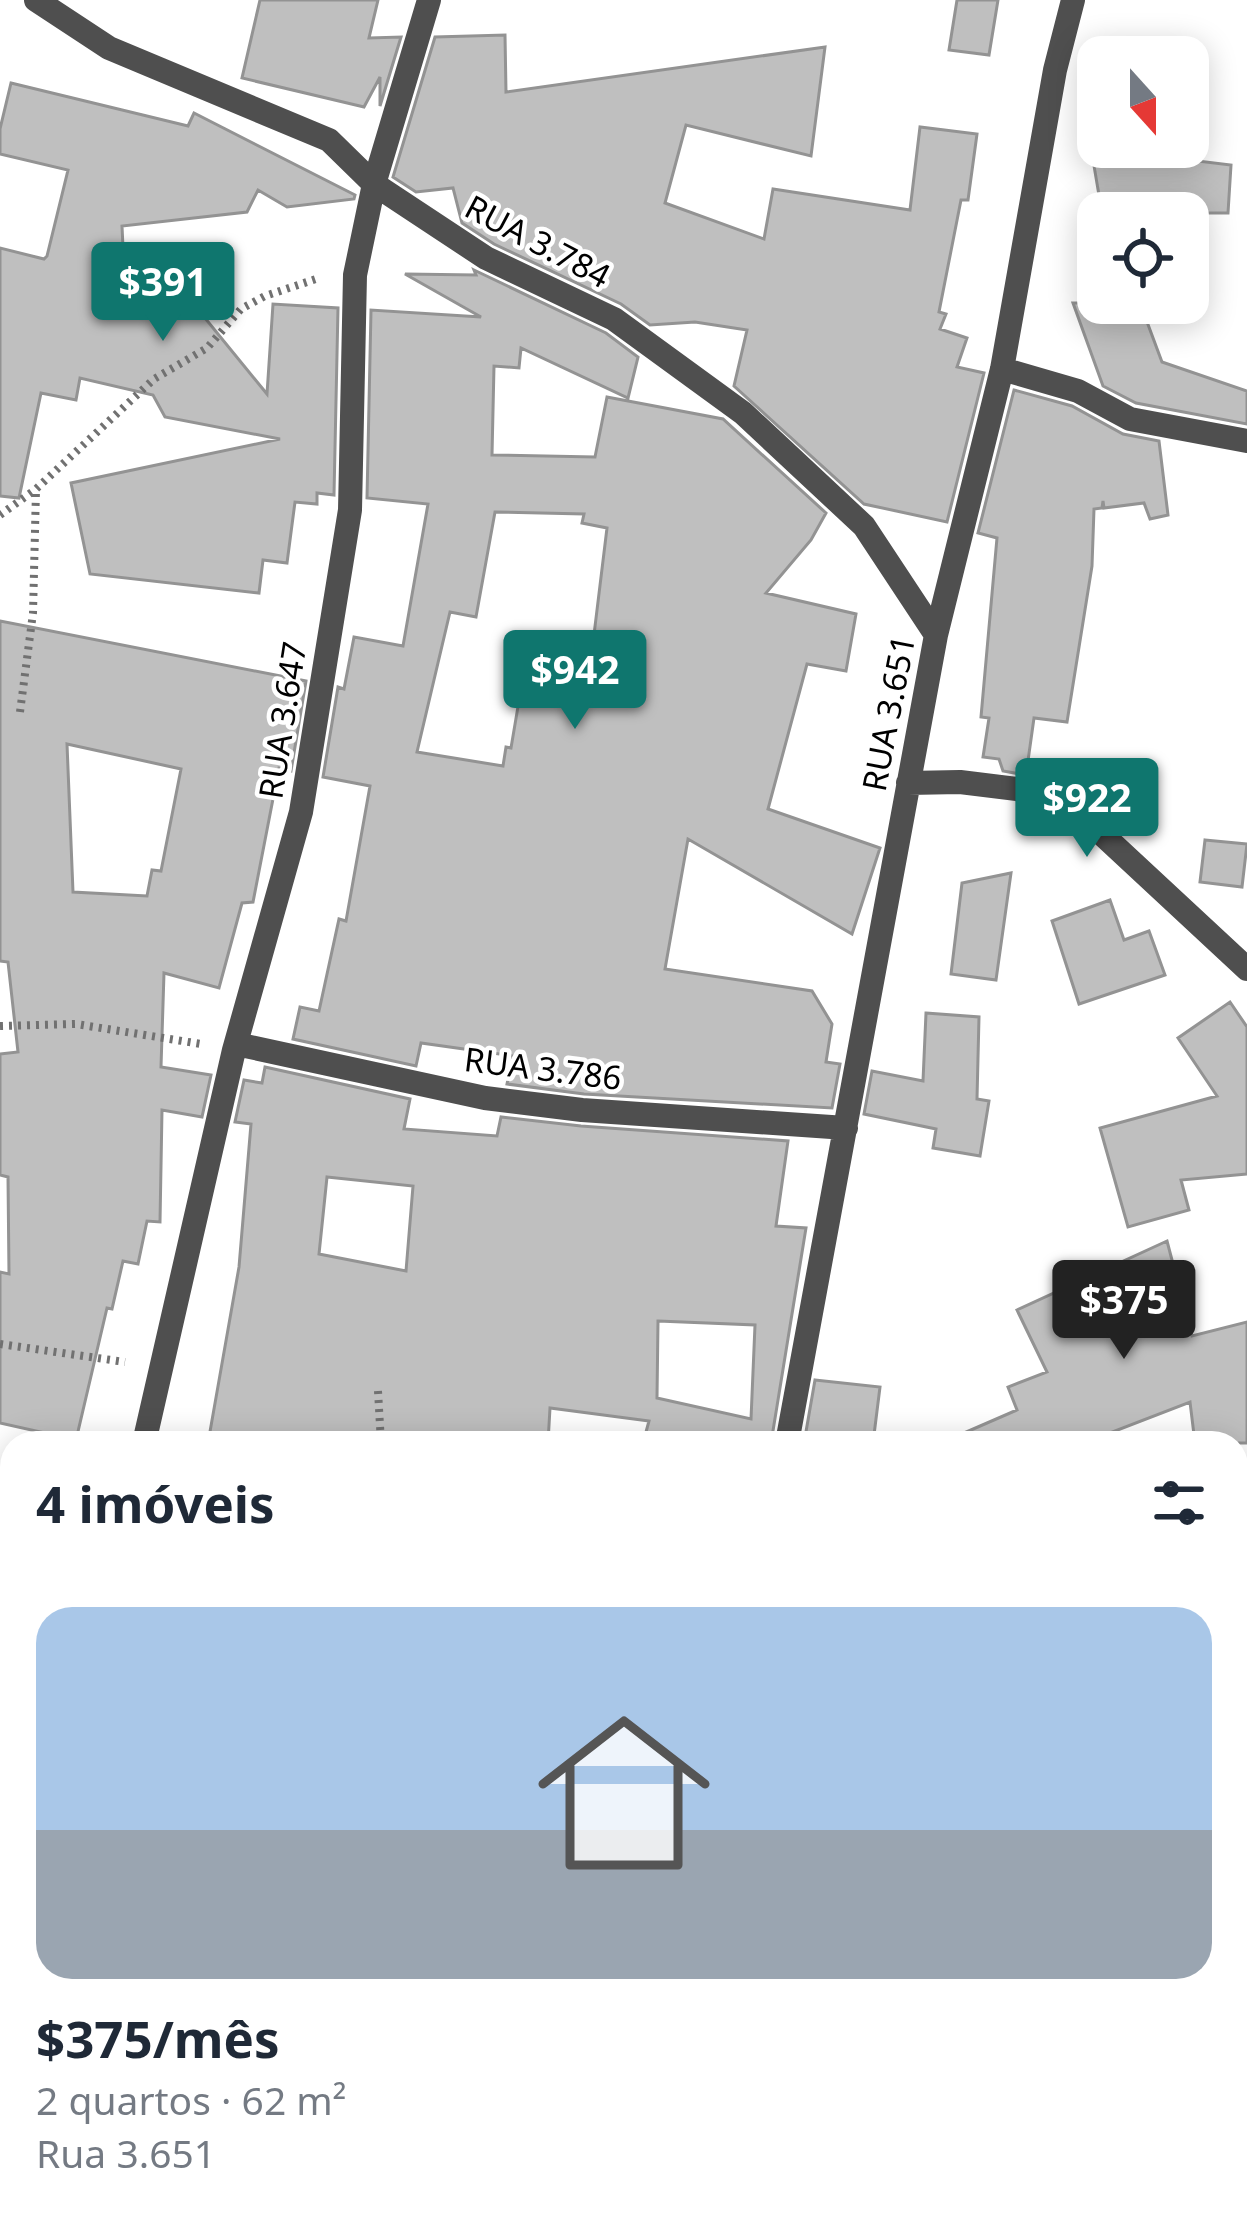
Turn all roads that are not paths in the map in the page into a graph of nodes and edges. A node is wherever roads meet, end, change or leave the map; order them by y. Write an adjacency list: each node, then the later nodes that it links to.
1 (36, 0): 4 (street, RUA 3.784)
2 (429, 0): 4 (street, RUA 3.647)
3 (1073, 0): 5 (street, RUA 3.651)
4 (374, 184): 7 (street, RUA 3.784); 10 (street, RUA 3.647)
5 (1002, 369): 6 (street); 7 (street, RUA 3.651)
6 (1247, 441)
7 (936, 634): 8 (street, RUA 3.651)
8 (908, 783): 9 (street); 11 (street, RUA 3.651)
9 (1247, 969)
10 (235, 1047): 11 (street, RUA 3.786); 12 (street, RUA 3.647)
11 (846, 1128): 13 (street, RUA 3.651)
12 (147, 1431)
13 (789, 1431)

